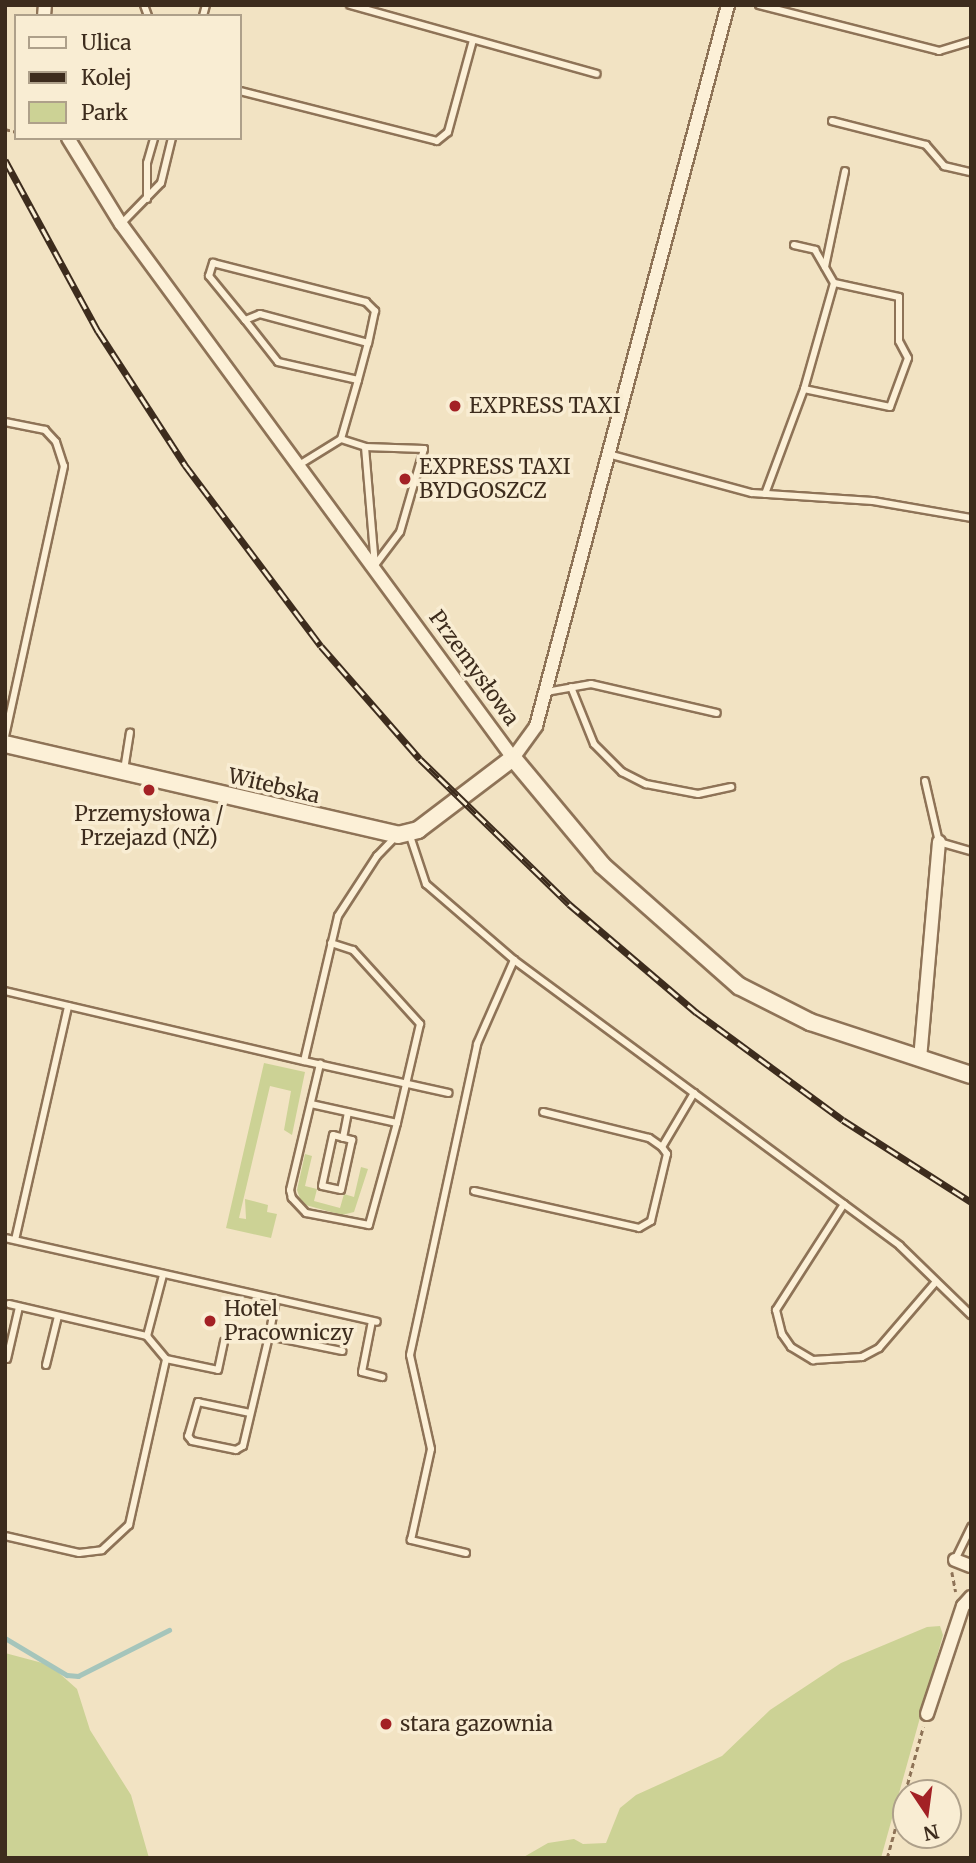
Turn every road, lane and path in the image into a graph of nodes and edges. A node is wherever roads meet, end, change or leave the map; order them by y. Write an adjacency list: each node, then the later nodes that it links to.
1 (350, 5): 4 (lane)
2 (728, 5): 26 (street)
3 (759, 5): 5 (lane)
4 (473, 40): 6 (lane); 7 (lane)
5 (971, 41)
6 (597, 74)
7 (242, 92)
8 (832, 121): 13 (lane)
9 (69, 140): 15 (street, Przemysłowa)
10 (153, 140): 14 (lane)
11 (172, 140): 14 (lane)
12 (845, 171): 17 (lane)
13 (971, 172)
14 (147, 199): 15 (lane)
15 (121, 224): 27 (street, Przemysłowa)
16 (794, 245): 17 (lane)
17 (825, 267): 18 (lane)
18 (834, 283): 22 (lane); 22 (lane)
19 (245, 320): 20 (lane); 20 (lane); 21 (lane)
20 (368, 343): 21 (lane)
21 (358, 380): 24 (lane)
22 (804, 389): 28 (lane)
23 (5, 422): 35 (lane)
24 (341, 439): 25 (lane); 27 (lane)
25 (365, 447): 30 (lane); 30 (lane)
26 (608, 454): 28 (lane); 32 (street)
27 (299, 465): 30 (street, Przemysłowa)
28 (765, 494): 29 (lane)
29 (971, 518)
30 (375, 565): 37 (street, Przemysłowa)
31 (570, 687): 32 (lane); 33 (lane); 40 (lane)
32 (545, 692): 37 (street)
33 (716, 713)
34 (130, 732): 38 (lane)
35 (5, 737)
36 (5, 744): 38 (street, Witebska)
37 (513, 758): 41 (street); 48 (street, Przemysłowa)
38 (123, 772): 41 (street, Witebska)
39 (925, 781): 42 (lane)
40 (731, 787)
41 (403, 834): 44 (lane); 45 (lane)
42 (939, 842): 43 (lane); 48 (street)
43 (971, 850)
44 (331, 943): 49 (lane); 52 (lane)
45 (514, 960): 54 (lane); 83 (lane)
46 (5, 991): 47 (lane)
47 (68, 1006): 49 (lane); 64 (lane)
48 (920, 1059): 51 (street, Przemysłowa)
49 (304, 1061): 50 (lane)
50 (320, 1064): 52 (lane); 55 (lane)
51 (971, 1075)
52 (406, 1084): 53 (lane); 58 (lane)
53 (448, 1093)
54 (694, 1093): 60 (lane); 62 (lane)
55 (311, 1104): 56 (lane); 58 (lane)
56 (348, 1112): 58 (lane); 59 (lane)
57 (543, 1112): 60 (lane)
58 (397, 1123)
59 (343, 1138): 59 (lane)
60 (662, 1147): 61 (lane)
61 (474, 1191)
62 (844, 1204): 66 (lane); 66 (lane)
63 (5, 1238): 64 (lane)
64 (15, 1240): 65 (lane)
65 (163, 1275): 67 (lane); 72 (lane)
66 (935, 1283): 70 (lane)
67 (276, 1300): 73 (lane); 79 (lane)
68 (9, 1304): 69 (lane)
69 (19, 1307): 71 (lane); 76 (lane)
70 (971, 1315)
71 (58, 1316): 72 (lane); 78 (lane)
72 (147, 1336): 77 (lane)
73 (269, 1336): 75 (lane); 80 (lane)
74 (224, 1342): 77 (lane)
75 (342, 1351)
76 (7, 1359)
77 (166, 1359): 82 (lane)
78 (46, 1365)
79 (382, 1377)
80 (250, 1413): 80 (lane)
81 (971, 1527): 84 (lane)
82 (5, 1536)
83 (466, 1553)
84 (955, 1560): 85 (street); 86 (path)
85 (971, 1566)
86 (967, 1601): 87 (street)
87 (927, 1714): 88 (path)
88 (887, 1858)

